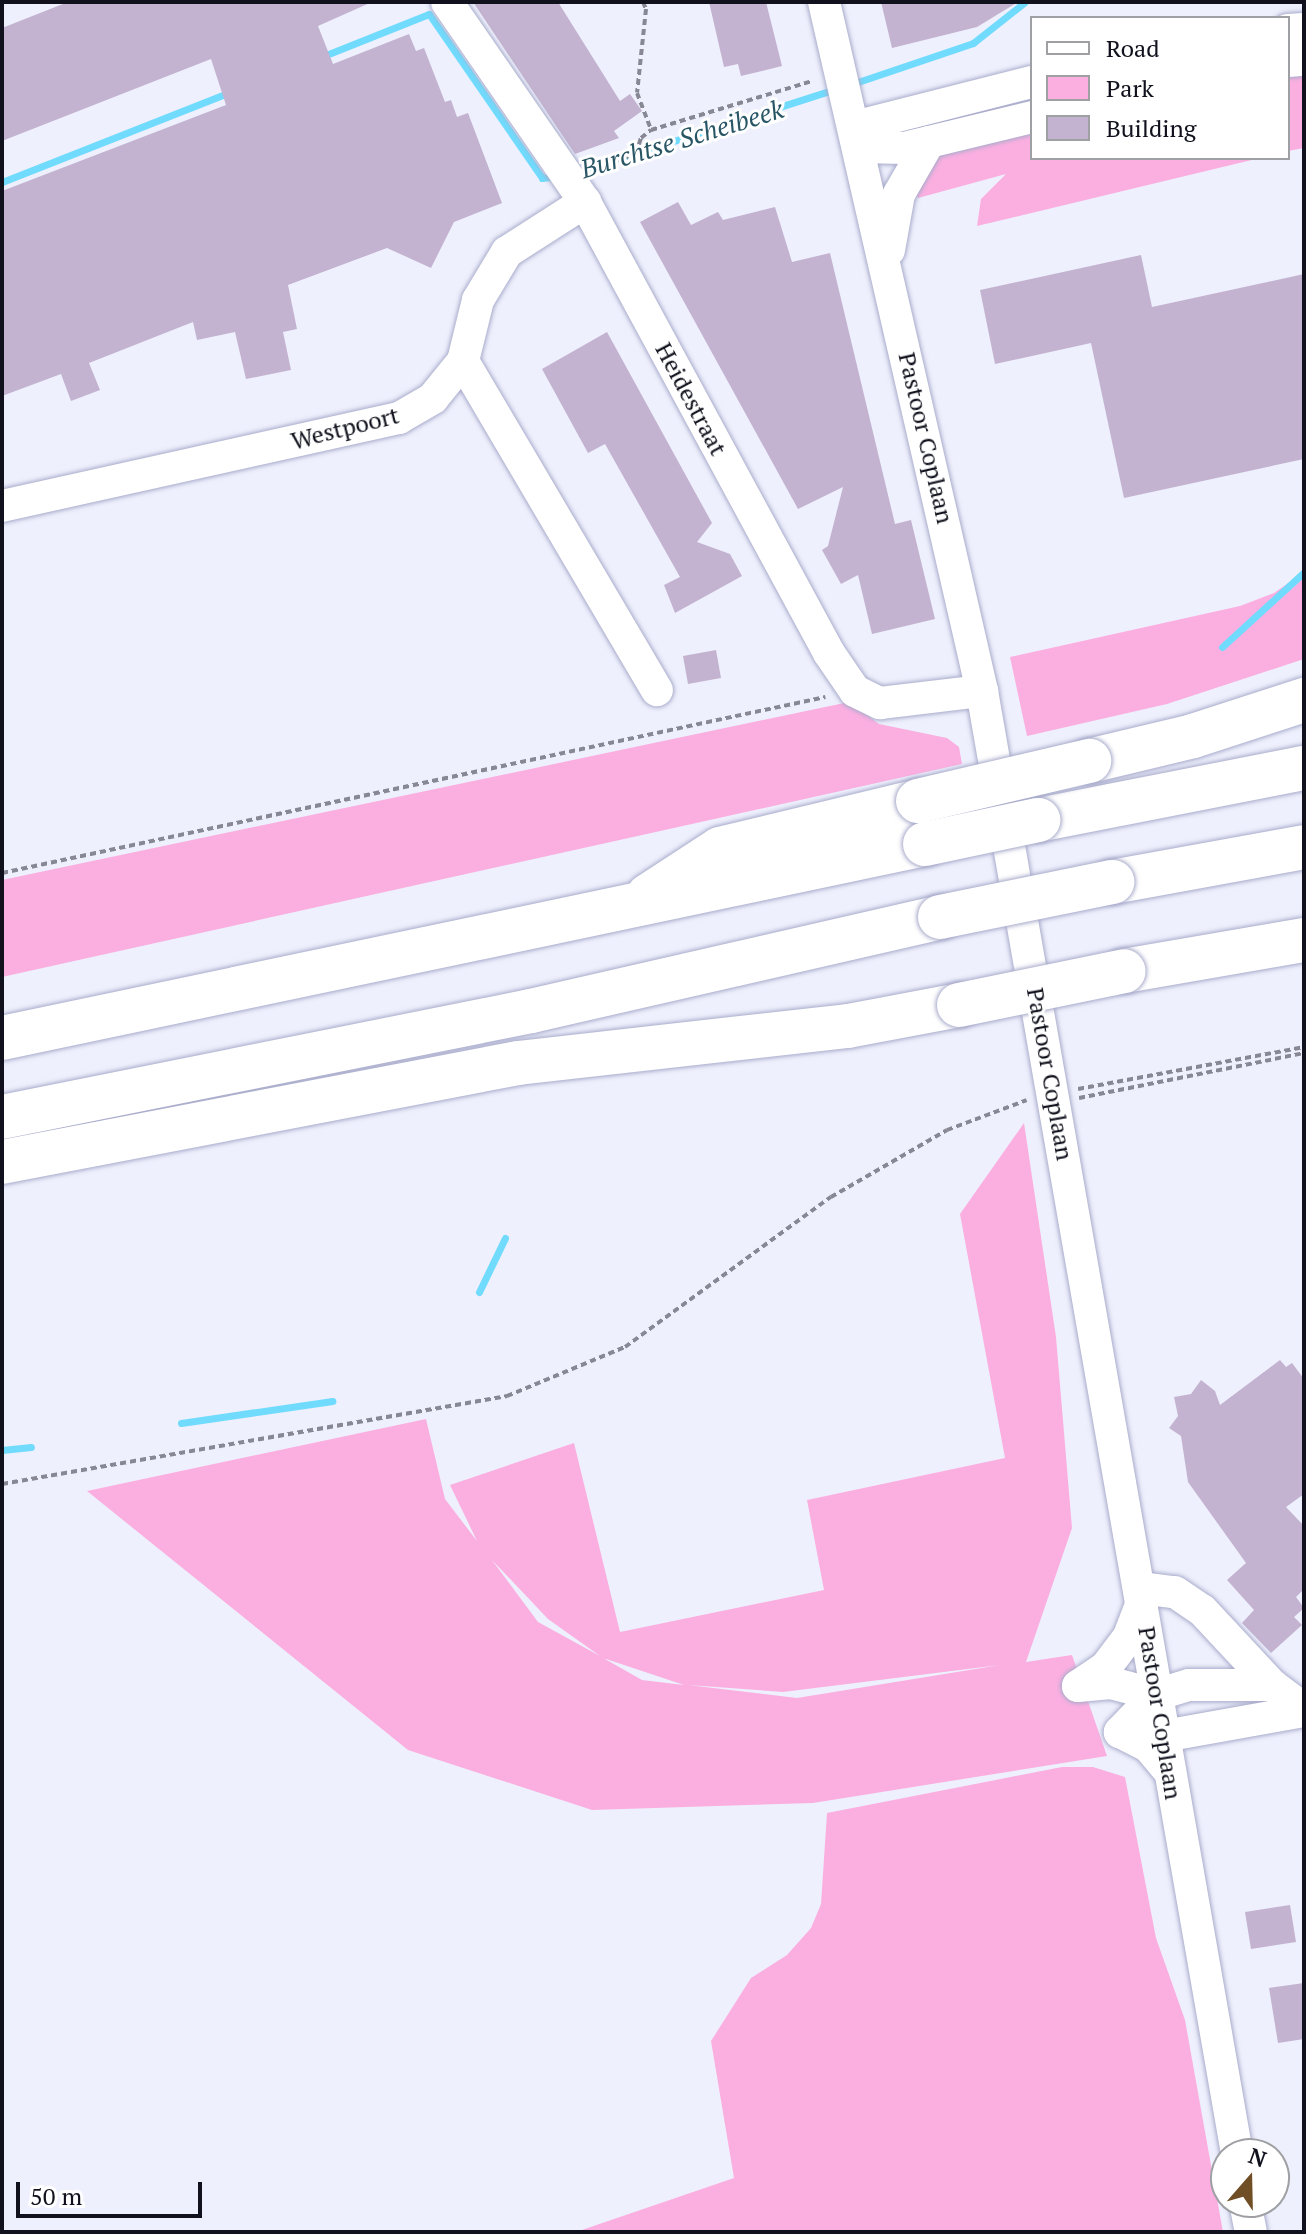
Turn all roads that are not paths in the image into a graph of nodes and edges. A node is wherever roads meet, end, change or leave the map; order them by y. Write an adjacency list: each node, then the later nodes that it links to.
1 (447, 2): 7 (street, Heidestraat)
2 (824, 2): 5 (street, Pastoor Coplaan)
3 (1030, 83): 5 (street)
4 (1030, 117): 6 (street)
5 (856, 137): 6 (street); 8 (street, Pastoor Coplaan)
6 (929, 142): 8 (street)
7 (576, 189): 9 (street, Westpoort); 12 (street, Heidestraat)
8 (888, 270): 12 (street, Pastoor Coplaan)
9 (463, 361): 10 (street, Westpoort); 11 (street)
10 (2, 506)
11 (657, 690)
12 (982, 691): 21 (street, Pastoor Coplaan)
13 (1304, 700): 16 (highway, bridge)
14 (1304, 768): 16 (highway, bridge)
15 (1304, 847): 19 (highway, bridge)
16 (626, 911): 18 (highway)
17 (1304, 940): 20 (highway, bridge)
18 (2, 1038)
19 (2, 1117)
20 (2, 1162)
21 (1141, 1595): 22 (street); 23 (street, Pastoor Coplaan); 23 (street)
22 (1272, 1685): 23 (street); 24 (street)
23 (1156, 1695): 25 (street, Pastoor Coplaan); 26 (street)
24 (1304, 1710): 25 (street)
25 (1164, 1736): 26 (street, Pastoor Coplaan)
26 (1170, 1772): 27 (street, Pastoor Coplaan)
27 (1234, 2138)

